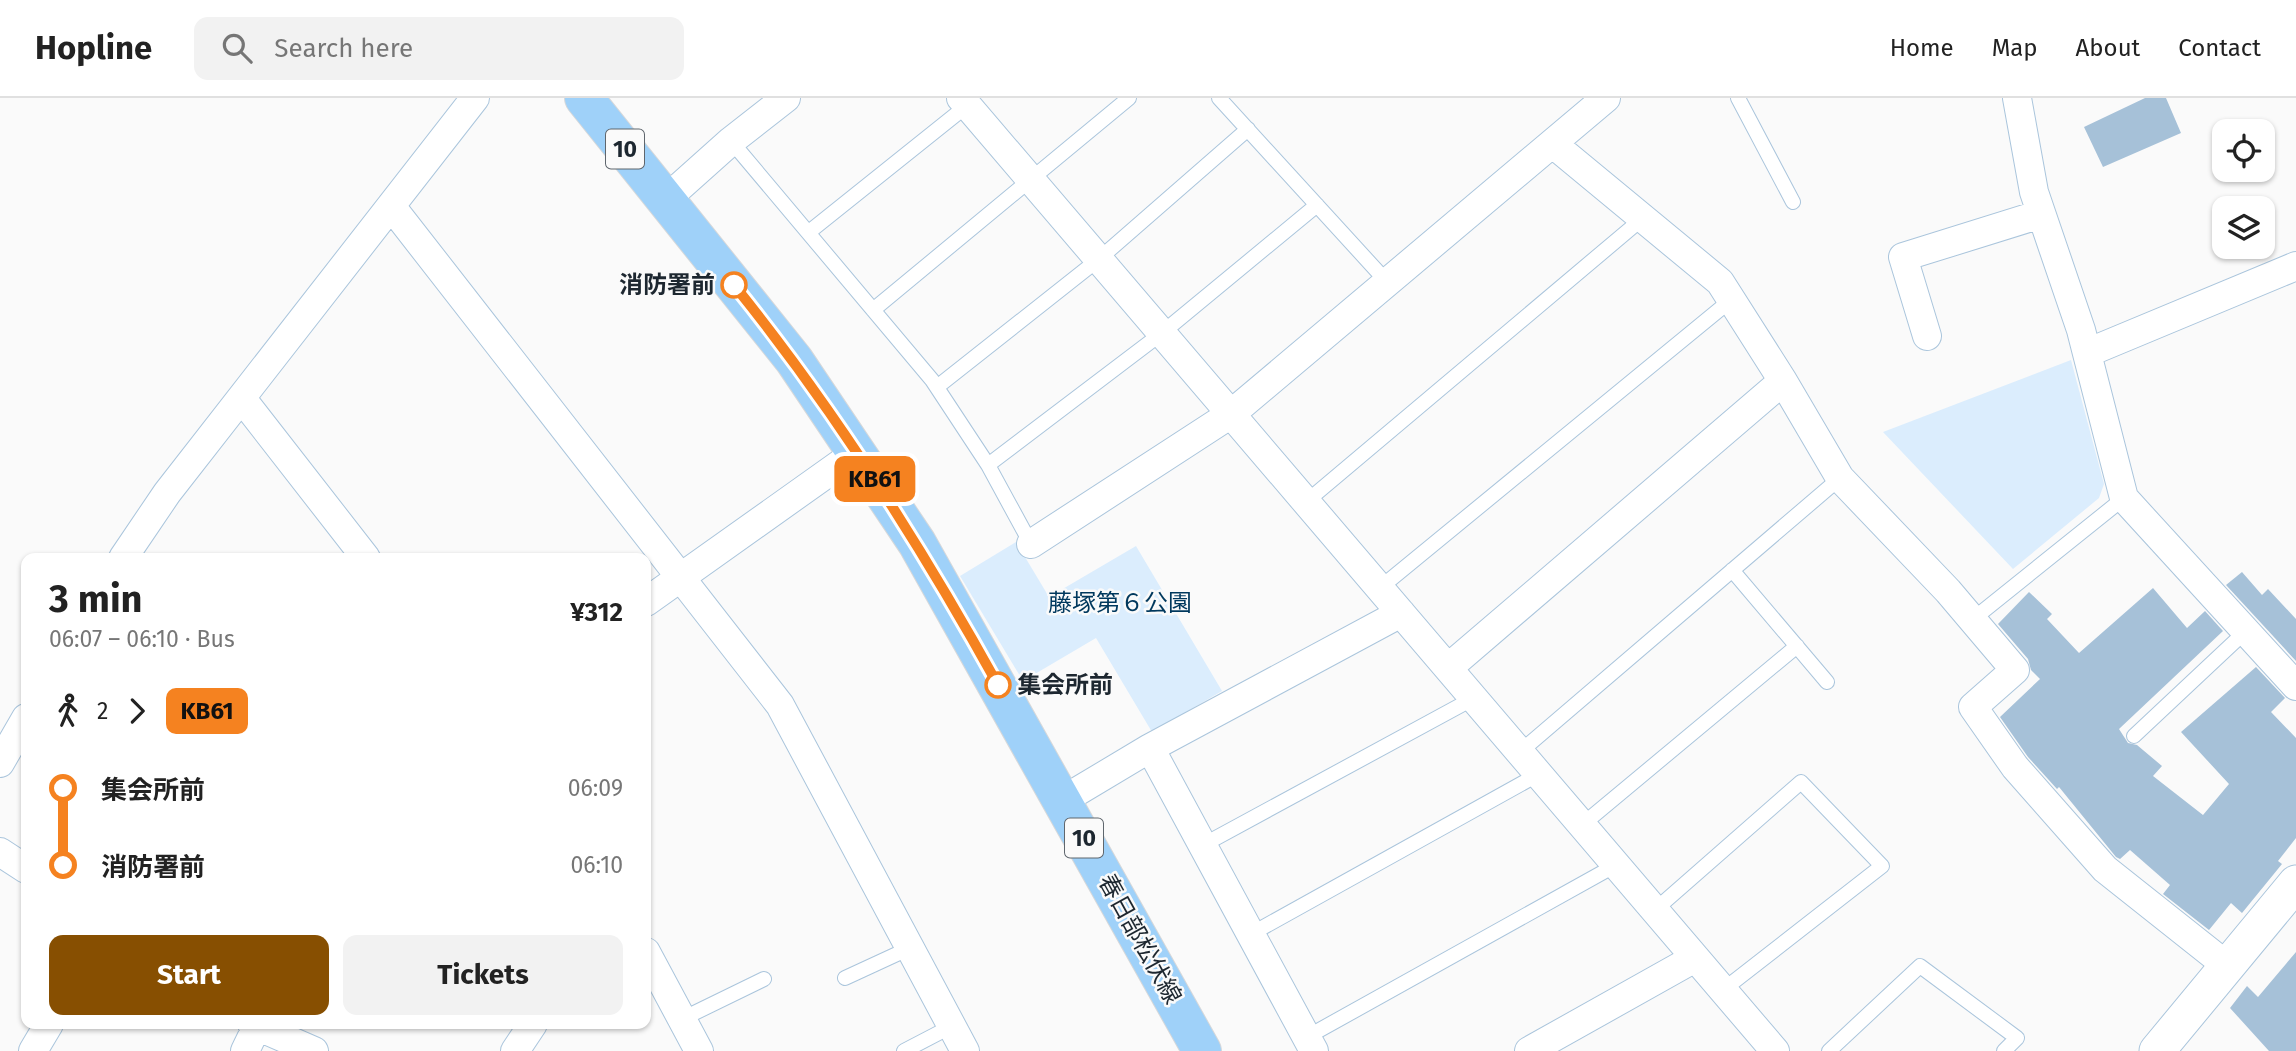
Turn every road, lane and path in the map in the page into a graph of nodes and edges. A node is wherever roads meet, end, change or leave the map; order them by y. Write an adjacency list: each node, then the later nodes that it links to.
1 (475, 98): 17 (street)
2 (584, 98): 14 (main road, 春日部松伏線 / 10)
3 (786, 98): 11 (street)
4 (1129, 98): 13 (lane)
5 (1219, 98): 10 (lane)
6 (1606, 98): 12 (street)
7 (1738, 98): 15 (lane)
8 (2017, 98): 18 (street)
9 (968, 101): 13 (street); 20 (lane)
10 (1248, 129): 16 (lane); 21 (lane)
11 (731, 141): 14 (street); 20 (lane)
12 (1553, 144): 19 (street); 23 (street)
13 (1031, 180): 21 (street); 25 (lane)
14 (666, 200): 33 (main road, 春日部松伏線 / 10)
15 (1793, 202)
16 (1317, 205): 23 (lane); 26 (lane)
17 (391, 206): 31 (street); 42 (street)
18 (2041, 214): 27 (street); 28 (street)
19 (1643, 218): 24 (street); 37 (lane)
20 (809, 232): 25 (lane)
21 (1099, 260): 26 (street); 30 (lane)
22 (2296, 266): 28 (street)
23 (1388, 283): 32 (street)
24 (1731, 300): 29 (street); 43 (lane)
25 (873, 310): 30 (lane)
26 (1162, 333): 32 (street); 34 (lane)
27 (1927, 335)
28 (2087, 353): 36 (street)
29 (1783, 381): 35 (street); 49 (street)
30 (937, 387): 34 (lane)
31 (243, 400): 39 (street); 40 (street)
32 (1231, 414): 37 (street); 38 (street)
33 (858, 452): 42 (street); 59 (main road, 春日部松伏線 / 10)
34 (988, 466): 38 (lane)
35 (1839, 478): 41 (lane); 46 (street)
36 (2124, 498): 46 (lane); 47 (street)
37 (1306, 502): 43 (street)
38 (1031, 544)
39 (126, 553)
40 (362, 553)
41 (1732, 570): 48 (lane); 56 (lane)
42 (679, 578): 44 (street); 68 (street)
43 (1380, 588): 45 (street)
44 (651, 598)
45 (1401, 613): 49 (street); 55 (street)
46 (1972, 620): 71 (street)
47 (2246, 631): 51 (street); 54 (lane)
48 (1797, 646): 50 (lane); 60 (lane)
49 (1448, 668): 52 (street)
50 (1828, 682)
51 (2296, 685)
52 (1474, 698): 56 (street); 61 (lane)
53 (21, 727): 57 (street)
54 (2134, 736)
55 (1150, 748): 59 (street); 61 (street)
56 (1520, 752): 58 (street)
57 (0, 763)
58 (1539, 774): 60 (street); 67 (lane)
59 (1063, 800): 87 (main road, 春日部松伏線 / 10)
60 (1582, 825): 63 (street)
61 (1203, 845): 67 (street)
62 (0, 852): 64 (street)
63 (1616, 865): 66 (street); 80 (lane)
64 (21, 866)
65 (2296, 883): 71 (street)
66 (1655, 910): 69 (street); 74 (lane)
67 (1251, 934): 80 (street)
68 (910, 948): 72 (lane); 76 (street)
69 (1695, 958): 74 (street); 88 (street)
70 (651, 960): 75 (street)
71 (2226, 965): 92 (street)
72 (845, 978)
73 (764, 979): 75 (lane)
74 (1723, 990): 89 (street)
75 (682, 1019): 84 (street)
76 (951, 1026): 85 (lane); 86 (street)
77 (46, 1029): 81 (street)
78 (530, 1029): 83 (street)
79 (253, 1031): 82 (street)
80 (1311, 1044)
81 (33, 1051)
82 (314, 1051)
83 (516, 1051)
84 (699, 1051)
85 (904, 1051)
86 (965, 1051)
87 (1202, 1051)
88 (1529, 1051)
89 (1775, 1051)
90 (1829, 1051): 91 (lane)
91 (2004, 1051)
92 (2157, 1051)

